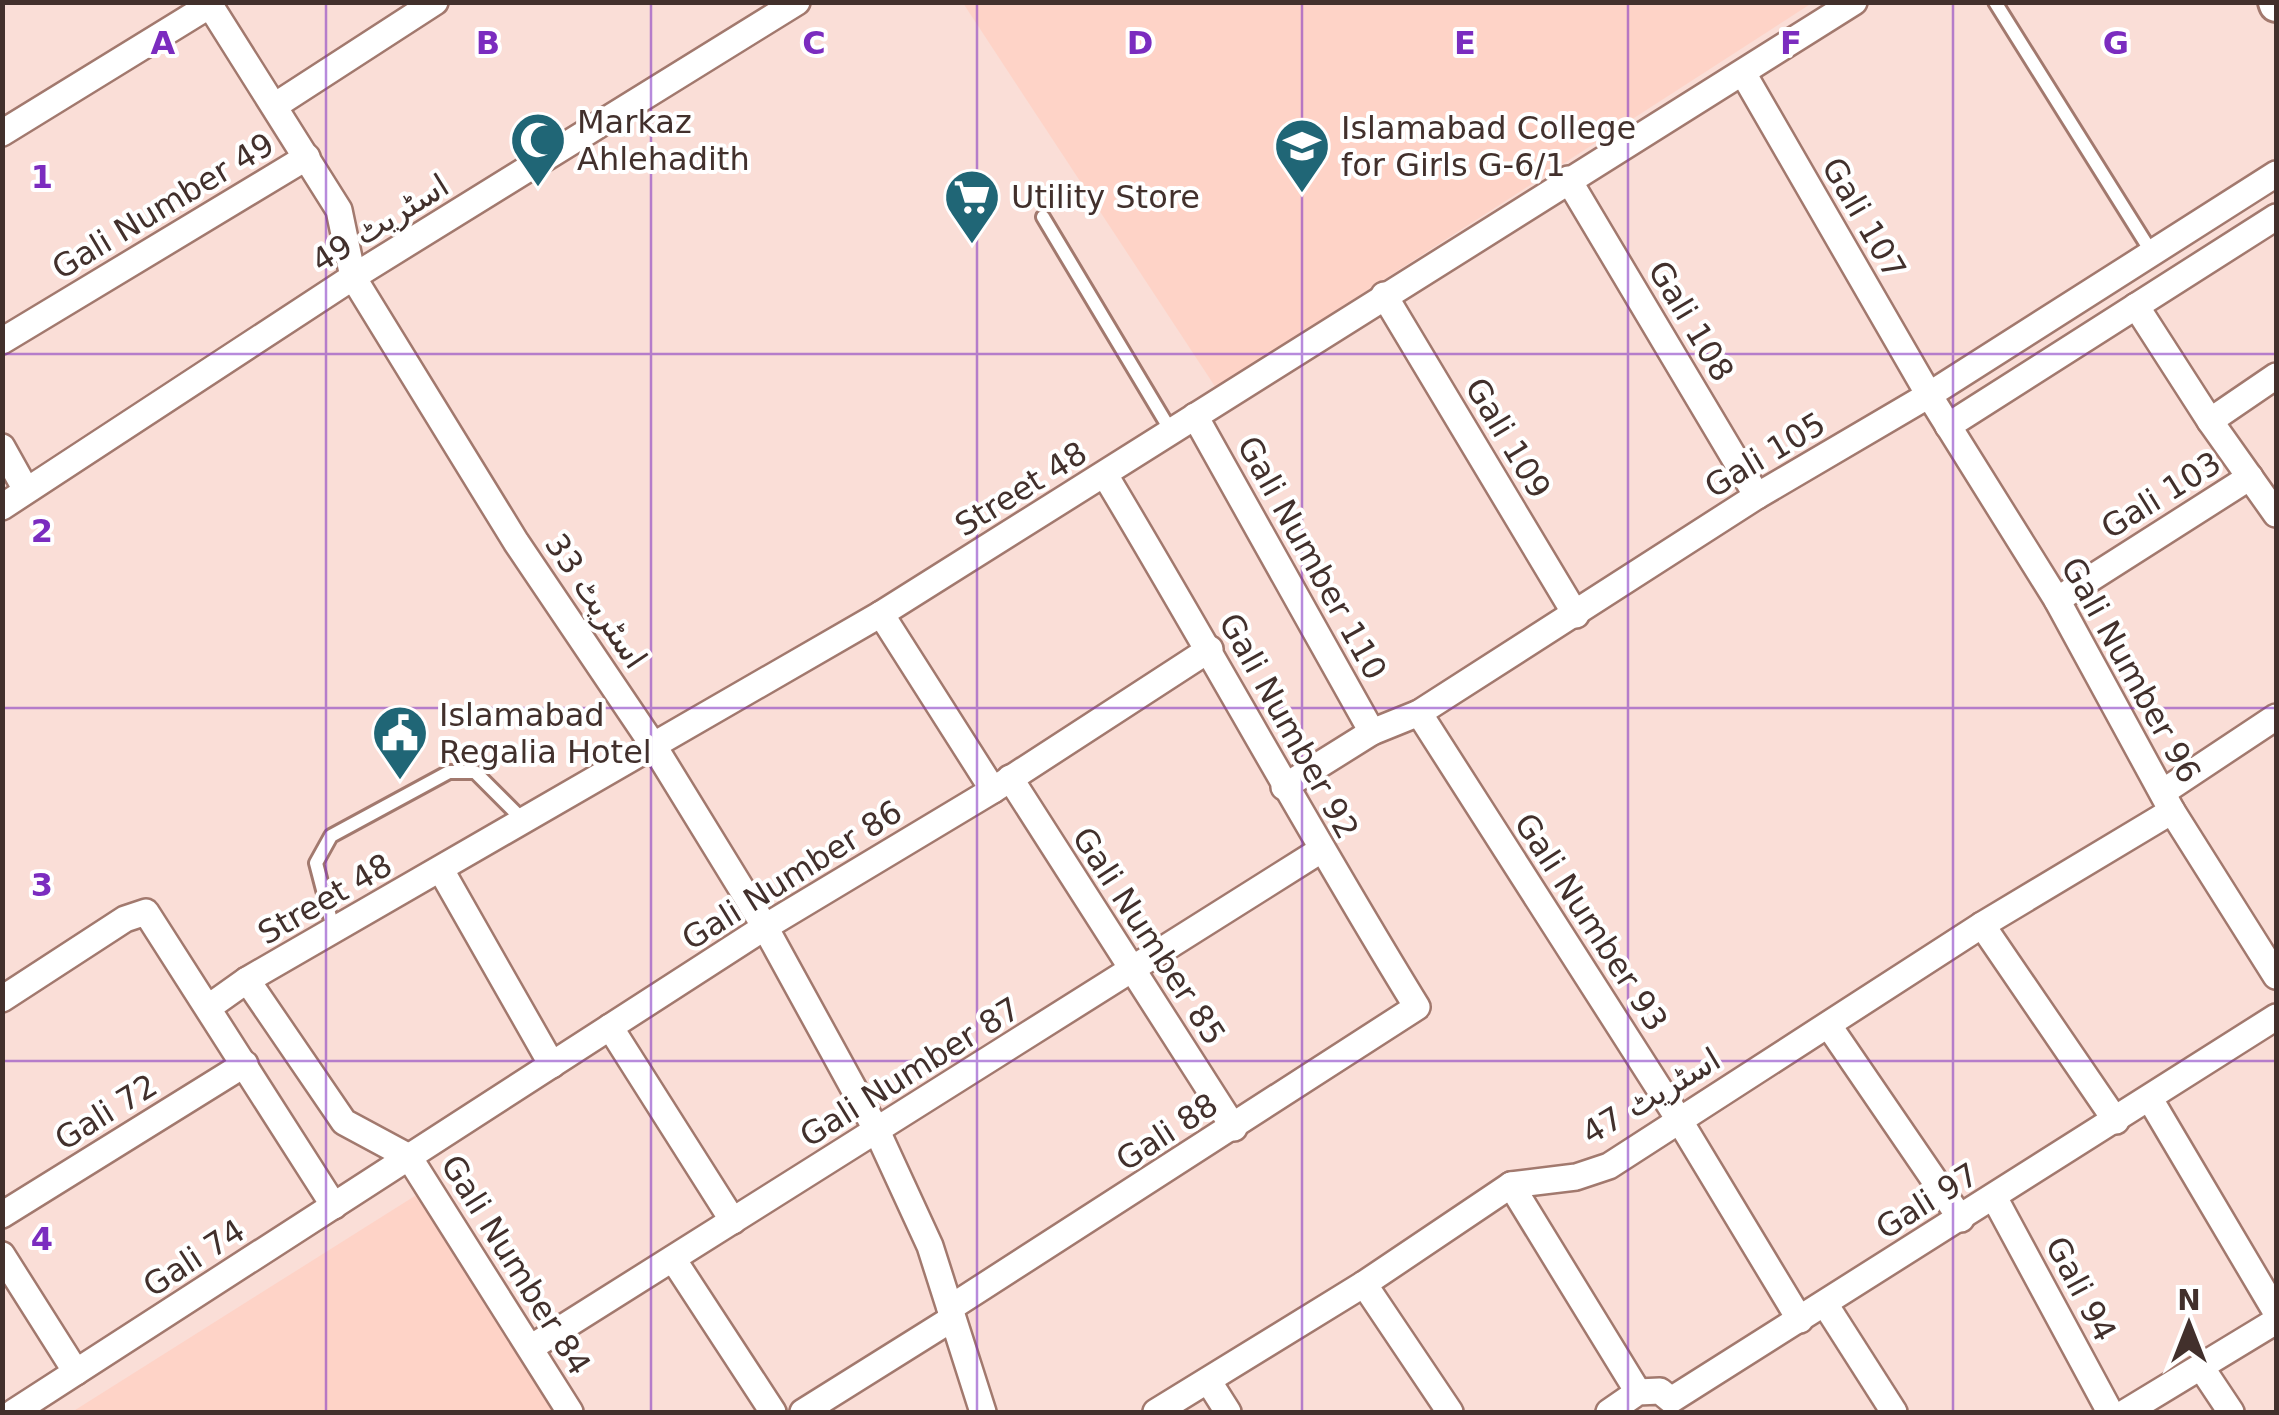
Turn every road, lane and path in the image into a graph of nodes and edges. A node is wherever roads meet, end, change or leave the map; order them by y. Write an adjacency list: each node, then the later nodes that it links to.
1 (434, 2): 7 (street)
2 (797, 2): 15 (street, اسٹریٹ 49)
3 (1854, 2): 6 (street, Street 48)
4 (1995, 2): 14 (lane)
5 (209, 4): 7 (street, اسٹریٹ 33); 8 (street)
6 (1743, 73): 11 (street, Street 48); 20 (street, Gali 107)
7 (276, 105): 9 (street, اسٹریٹ 33)
8 (2, 133)
9 (306, 157): 15 (street, اسٹریٹ 33); 18 (street, Gali Number 49)
10 (2276, 174): 14 (street, Gali 105)
11 (1568, 179): 16 (street, Street 48); 29 (street, Gali 108)
12 (1043, 216): 24 (lane)
13 (2276, 216): 17 (street)
14 (2152, 253): 20 (street, Gali 105)
15 (353, 278): 28 (street, اسٹریٹ 49); 39 (street, اسٹریٹ 33)
16 (1384, 294): 21 (street, Street 48); 34 (street, Gali 109)
17 (2136, 306): 22 (street); 23 (street)
18 (2, 341)
19 (2276, 376): 22 (street)
20 (1929, 395): 23 (street, Gali Number 96); 29 (street, Gali 105)
21 (1194, 416): 24 (street, Street 48); 38 (street, Gali Number 110)
22 (2210, 422): 27 (street)
23 (1948, 426): 32 (street, Gali Number 96)
24 (1171, 432): 26 (street, Street 48)
25 (2, 446): 28 (street)
26 (1105, 475): 33 (street, Street 48); 35 (street, Gali Number 92)
27 (2250, 477): 31 (street); 32 (street, Gali 103)
28 (26, 490): 30 (street, اسٹریٹ 49)
29 (1758, 496): 34 (street, Gali 105)
30 (2, 507)
31 (2276, 514)
32 (2057, 600): 42 (street, Gali Number 96)
33 (882, 614): 39 (street, Street 48); 40 (street, Gali Number 85)
34 (1576, 614): 36 (street, Gali 105)
35 (1210, 649): 40 (street, Gali Number 86); 41 (street, Gali Number 92)
36 (1419, 713): 38 (street, Gali 105); 62 (street, Gali Number 93)
37 (2276, 717): 42 (street, اسٹریٹ 47)
38 (1372, 732): 41 (street, Gali 105)
39 (655, 748): 43 (street, Street 48); 47 (street, اسٹریٹ 33)
40 (1002, 784): 47 (street, Gali Number 86); 50 (street, Gali Number 85)
41 (1284, 787): 44 (street, Gali Number 92)
42 (2168, 802): 46 (street, اسٹریٹ 47); 49 (street, Gali Number 96)
43 (526, 822): 45 (street, Street 48); 48 (lane)
44 (1320, 850): 50 (street, Gali Number 87); 55 (street, Gali Number 92)
45 (441, 870): 48 (street, Street 48); 60 (street)
46 (1982, 925): 57 (street, اسٹریٹ 47); 63 (street)
47 (764, 926): 58 (street, Gali Number 86); 65 (street, اسٹریٹ 33)
48 (334, 932): 52 (street, Street 48)
49 (2269, 946): 51 (street, Gali Number 96)
50 (1131, 971): 64 (street, Gali Number 85); 65 (street, Gali Number 87)
51 (2276, 976)
52 (247, 980): 54 (street, Street 48); 66 (street, Gali Number 84)
53 (2, 999): 54 (street)
54 (209, 1008): 59 (street)
55 (1417, 1008): 64 (street, Gali 88)
56 (2276, 1017): 61 (street, Gali 97)
57 (1830, 1026): 62 (street, اسٹریٹ 47); 71 (street)
58 (610, 1028): 60 (street, Gali Number 86); 72 (street)
59 (244, 1064): 69 (street); 70 (street, Gali 72)
60 (552, 1065): 66 (street, Gali Number 86)
61 (2150, 1099): 63 (street, Gali 97); 77 (street)
62 (1678, 1118): 67 (street, اسٹریٹ 47); 79 (street, Gali Number 93)
63 (2116, 1121): 68 (street, Gali 97)
64 (1234, 1128): 78 (street, Gali 88)
65 (876, 1131): 72 (street, Gali Number 87); 78 (street, اسٹریٹ 33)
66 (409, 1157): 69 (street, Gali 74); 81 (street, Gali Number 84)
67 (1512, 1185): 75 (street, اسٹریٹ 47); 85 (street)
68 (1994, 1197): 71 (street, Gali 97); 97 (street, Gali 94)
69 (334, 1206): 83 (street, Gali 74)
70 (2, 1214)
71 (1961, 1218): 76 (street, Gali 97)
72 (733, 1221): 74 (street, Gali Number 87)
73 (2, 1255): 83 (street)
74 (673, 1259): 81 (street, Gali Number 87); 89 (street)
75 (1364, 1284): 84 (street, اسٹریٹ 47); 94 (street)
76 (1825, 1304): 79 (street, Gali 97); 96 (street)
77 (2276, 1312)
78 (950, 1314): 90 (street, Gali 88); 91 (street, اسٹریٹ 33)
79 (1800, 1320): 86 (street, Gali 97)
80 (2276, 1322): 82 (street)
81 (532, 1346): 88 (street, Gali Number 84)
82 (2202, 1367): 98 (street); 99 (street)
83 (76, 1372): 87 (street, Gali 74)
84 (1209, 1382): 92 (street, اسٹریٹ 47); 93 (street)
85 (1638, 1392): 86 (street, Gali 97); 95 (street)
86 (1675, 1406)
87 (14, 1412)
88 (570, 1412)
89 (774, 1412)
90 (803, 1412)
91 (983, 1412)
92 (1156, 1412)
93 (1228, 1412)
94 (1450, 1412)
95 (1609, 1412)
96 (1894, 1412)
97 (2110, 1412)
98 (2126, 1412)
99 (2232, 1412)

